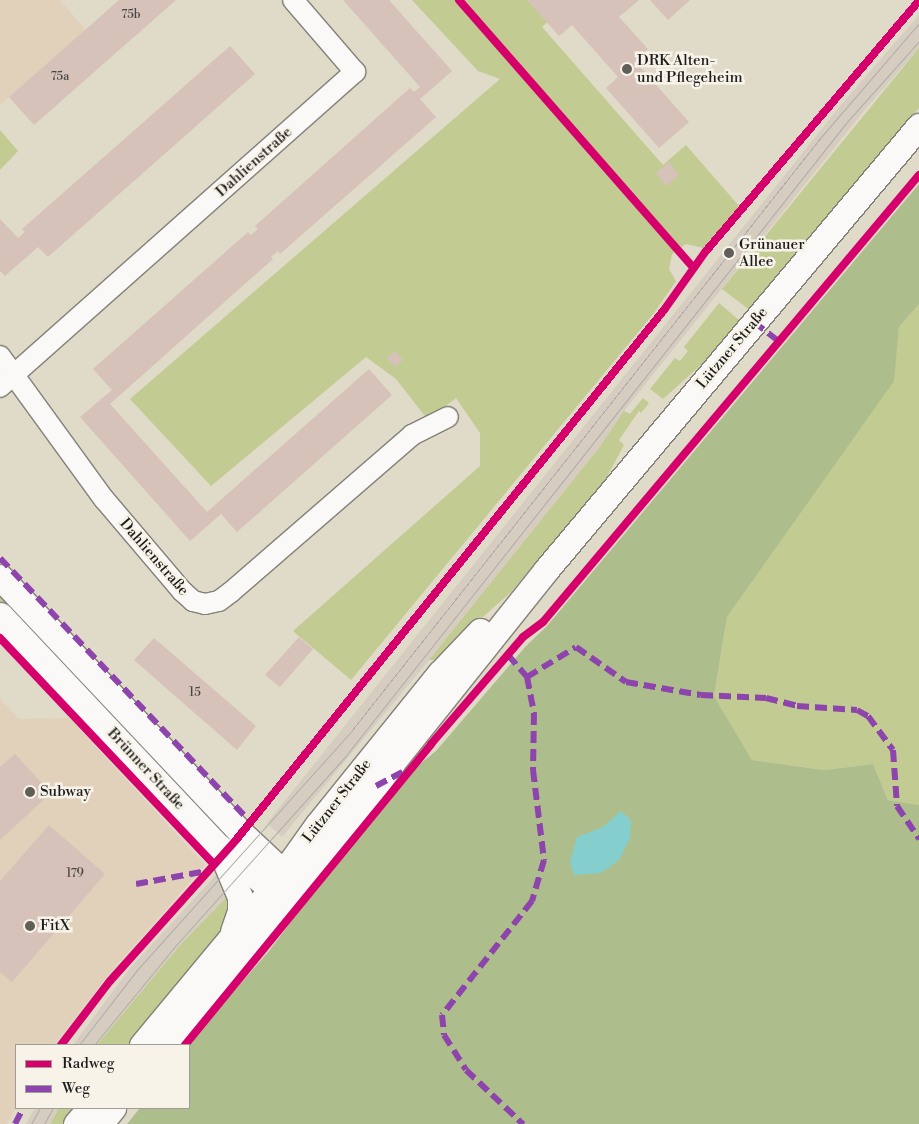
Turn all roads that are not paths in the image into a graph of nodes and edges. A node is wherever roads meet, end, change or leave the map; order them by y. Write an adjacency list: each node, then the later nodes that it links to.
1 (293, 0): 4 (street, Dahlienstraße)
2 (919, 126): 6 (main road, Lützner Straße)
3 (0, 356): 4 (street, Dahlienstraße)
4 (7, 381): 5 (street, Dahlienstraße)
5 (448, 417)
6 (546, 570): 10 (main road, Lützner Straße); 12 (main road, Lützner Straße)
7 (0, 577): 9 (main road, Brünner Straße)
8 (0, 614): 11 (main road, Brünner Straße)
9 (241, 834): 10 (main road); 12 (main road, Brünner Straße)
10 (308, 837): 12 (main road, Lützner Straße)
11 (218, 846): 12 (main road, Brünner Straße); 13 (main road)
12 (286, 885): 13 (main road, Lützner Straße); 15 (main road, Lützner Straße)
13 (230, 938): 14 (main road, Lützner Straße)
14 (143, 1044)
15 (167, 1044)
16 (89, 1109): 18 (main road)
17 (113, 1109): 19 (main road)
18 (76, 1124)
19 (100, 1124)

